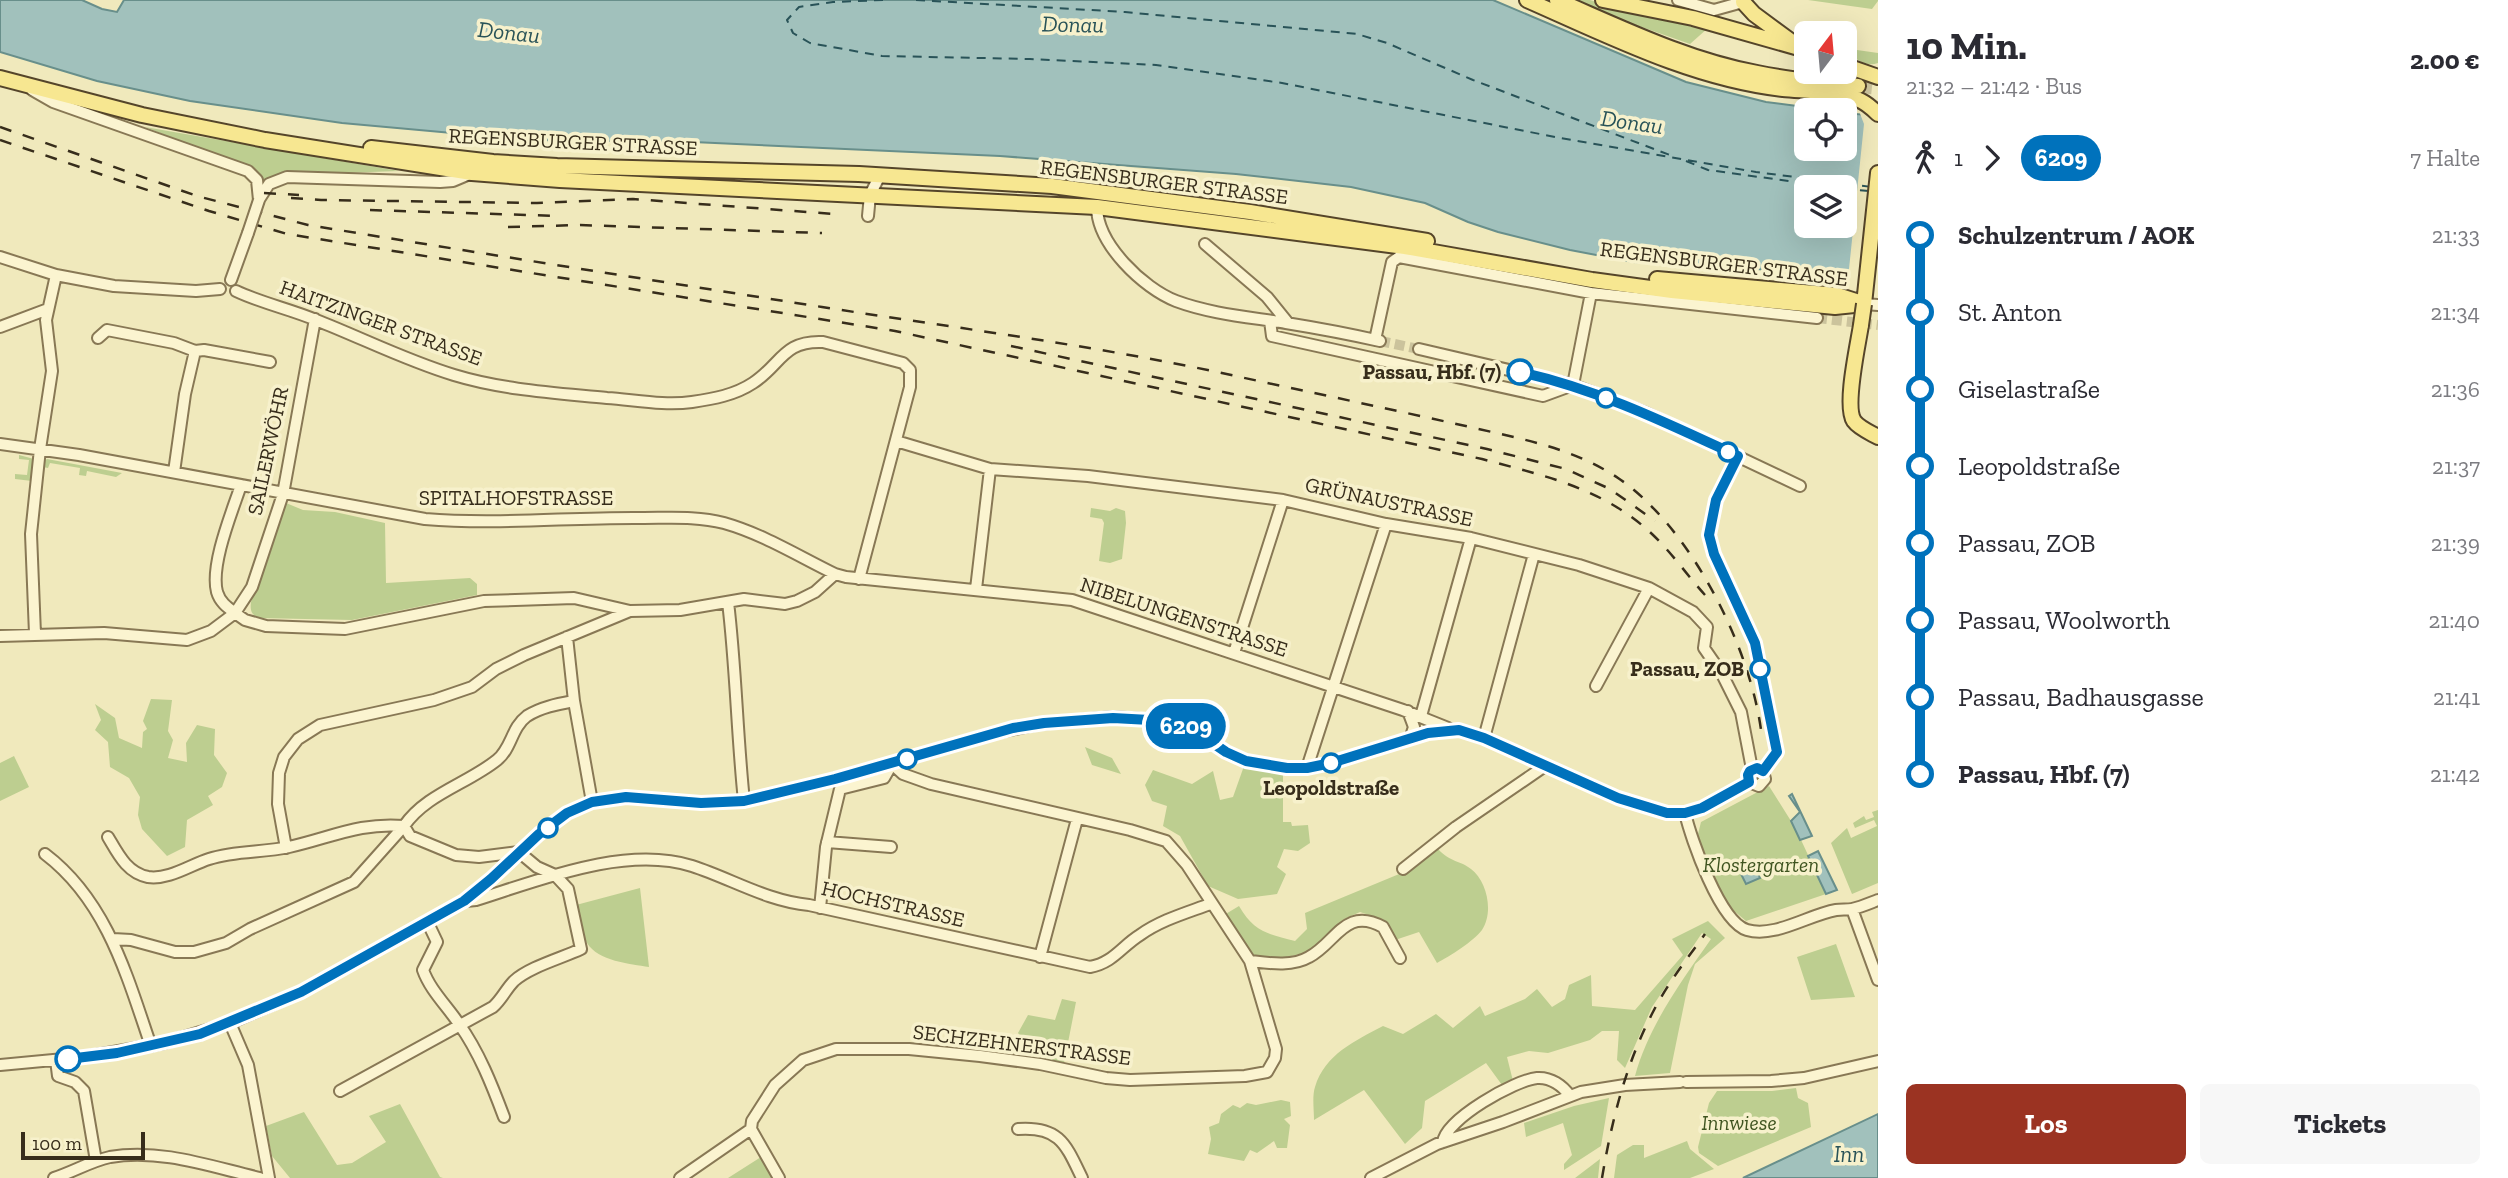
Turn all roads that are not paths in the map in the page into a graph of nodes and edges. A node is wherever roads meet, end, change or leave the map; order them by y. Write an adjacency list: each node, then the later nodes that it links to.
1 (1527, 0): 15 (main road)
2 (1557, 0): 14 (main road)
3 (1603, 0): 9 (main road)
4 (1678, 0): 7 (street)
5 (1717, 0): 7 (street)
6 (1742, 1): 7 (street); 8 (main road)
7 (1693, 5)
8 (1794, 42)
9 (1794, 47)
10 (1857, 70): 11 (main road)
11 (1878, 77)
12 (0, 78): 13 (main road, REGENSBURGER STRASSE)
13 (24, 85): 16 (main road, REGENSBURGER STRASSE); 22 (street)
14 (1858, 86)
15 (1878, 114)
16 (265, 139): 17 (main road, REGENSBURGER STRASSE); 18 (main road, REGENSBURGER STRASSE)
17 (493, 162): 18 (main road); 20 (main road, REGENSBURGER STRASSE)
18 (472, 173): 21 (main road, REGENSBURGER STRASSE); 22 (street)
19 (1878, 173): 32 (main road)
20 (878, 177): 21 (street); 23 (main road, REGENSBURGER STRASSE)
21 (870, 195): 23 (main road, REGENSBURGER STRASSE); 24 (street)
22 (259, 200): 28 (street, bridge)
23 (1098, 200): 32 (main road, REGENSBURGER STRASSE); 36 (street)
24 (868, 216)
25 (1205, 244): 37 (street)
26 (0, 257): 27 (street)
27 (56, 275): 29 (street); 33 (street)
28 (232, 278): 29 (street); 30 (street)
29 (220, 289): 30 (street)
30 (236, 291): 35 (street, HAITZINGER STRASSE)
31 (1591, 293): 34 (street); 37 (street); 43 (street)
32 (1871, 304): 44 (main road, bridge)
33 (48, 309): 38 (street); 47 (street)
34 (1816, 318)
35 (315, 320): 45 (street, HAITZINGER STRASSE); 52 (street, SAILERWÖHR)
36 (1270, 321): 37 (street); 43 (street)
37 (1288, 323)
38 (0, 327)
39 (98, 338): 41 (street)
40 (1419, 349): 43 (street)
41 (195, 351): 42 (street); 49 (street)
42 (270, 362)
43 (1573, 385): 51 (street)
44 (1878, 437)
45 (895, 441): 48 (street, GRÜNAUSTRASSE); 58 (street)
46 (0, 443): 47 (street, SPITALHOFSTRASSE)
47 (40, 449): 49 (street, SPITALHOFSTRASSE); 64 (street)
48 (990, 469): 53 (street, GRÜNAUSTRASSE); 60 (street)
49 (174, 472): 50 (street, SPITALHOFSTRASSE)
50 (241, 485): 52 (street, SPITALHOFSTRASSE); 63 (street, SAILERWÖHR)
51 (1800, 486)
52 (283, 494): 57 (street, SPITALHOFSTRASSE); 63 (street, SAILERWÖHR)
53 (1283, 500): 54 (street, GRÜNAUSTRASSE); 67 (street)
54 (1386, 524): 55 (street, GRÜNAUSTRASSE); 69 (street)
55 (1471, 538): 56 (street, GRÜNAUSTRASSE); 72 (street)
56 (1534, 554): 59 (street, GRÜNAUSTRASSE); 74 (street)
57 (835, 574): 58 (street, SPITALHOFSTRASSE); 61 (street)
58 (859, 579): 60 (street, NIBELUNGENSTRASSE)
59 (1649, 588): 68 (street); 79 (street, GRÜNAUSTRASSE)
60 (976, 589): 67 (street, NIBELUNGENSTRASSE)
61 (728, 602): 62 (street); 81 (street)
62 (630, 611): 63 (street); 66 (street)
63 (234, 613): 64 (street)
64 (35, 634): 65 (street)
65 (0, 636)
66 (567, 637): 70 (street); 89 (street)
67 (1234, 653): 69 (street, NIBELUNGENSTRASSE)
68 (1596, 685)
69 (1332, 686): 71 (street, NIBELUNGENSTRASSE); 78 (street)
70 (574, 701): 82 (street); 85 (street)
71 (1408, 711): 72 (street, NIBELUNGENSTRASSE); 75 (street)
72 (1421, 716): 73 (street, NIBELUNGENSTRASSE)
73 (1450, 729): 74 (street, NIBELUNGENSTRASSE); 75 (street)
74 (1484, 738): 77 (street, NIBELUNGENSTRASSE)
75 (1410, 739): 78 (street)
76 (892, 764): 78 (street); 81 (street); 84 (street, SECHZEHNERSTRASSE); 87 (street)
77 (1545, 766): 83 (street, NIBELUNGENSTRASSE); 93 (street)
78 (1307, 768)
79 (1752, 769): 80 (street); 80 (street)
80 (1745, 784): 83 (street)
81 (744, 801): 82 (street)
82 (592, 802): 90 (street)
83 (1685, 813): 100 (street)
84 (1077, 819): 98 (street, SECHZEHNERSTRASSE); 103 (street)
85 (404, 826): 89 (street); 92 (street); 102 (street)
86 (108, 837): 89 (street)
87 (827, 842): 88 (street); 99 (street)
88 (891, 847)
89 (286, 848)
90 (519, 852): 92 (street); 94 (street); 95 (street)
91 (45, 854): 102 (street)
92 (480, 857): 95 (street)
93 (1403, 869)
94 (555, 875): 97 (street, HOCHSTRASSE); 99 (street, HOCHSTRASSE); 108 (street)
95 (491, 879): 97 (street)
96 (1878, 900): 100 (street)
97 (464, 901): 101 (street)
98 (1210, 904): 103 (street, HOCHSTRASSE); 105 (street, SECHZEHNERSTRASSE)
99 (820, 908): 103 (street, HOCHSTRASSE)
100 (1852, 909): 106 (street)
101 (427, 921): 107 (street); 108 (street)
102 (113, 939): 109 (street)
103 (1040, 957)
104 (1400, 958): 105 (street)
105 (1250, 961): 116 (street, SECHZEHNERSTRASSE)
106 (1878, 980)
107 (230, 1023): 109 (street); 122 (street)
108 (460, 1026): 113 (street); 115 (street)
109 (150, 1046): 110 (street)
110 (56, 1060): 112 (street); 119 (street)
111 (1878, 1061): 114 (street)
112 (0, 1065)
113 (340, 1091)
114 (1570, 1096): 118 (street); 118 (street)
115 (504, 1117)
116 (751, 1129): 123 (street, SECHZEHNERSTRASSE); 124 (street)
117 (1018, 1129): 125 (street)
118 (1443, 1142): 126 (street)
119 (96, 1161): 120 (street); 121 (street)
120 (54, 1178)
121 (260, 1178)
122 (269, 1178)
123 (680, 1178)
124 (779, 1178)
125 (1082, 1178)
126 (1371, 1178)

